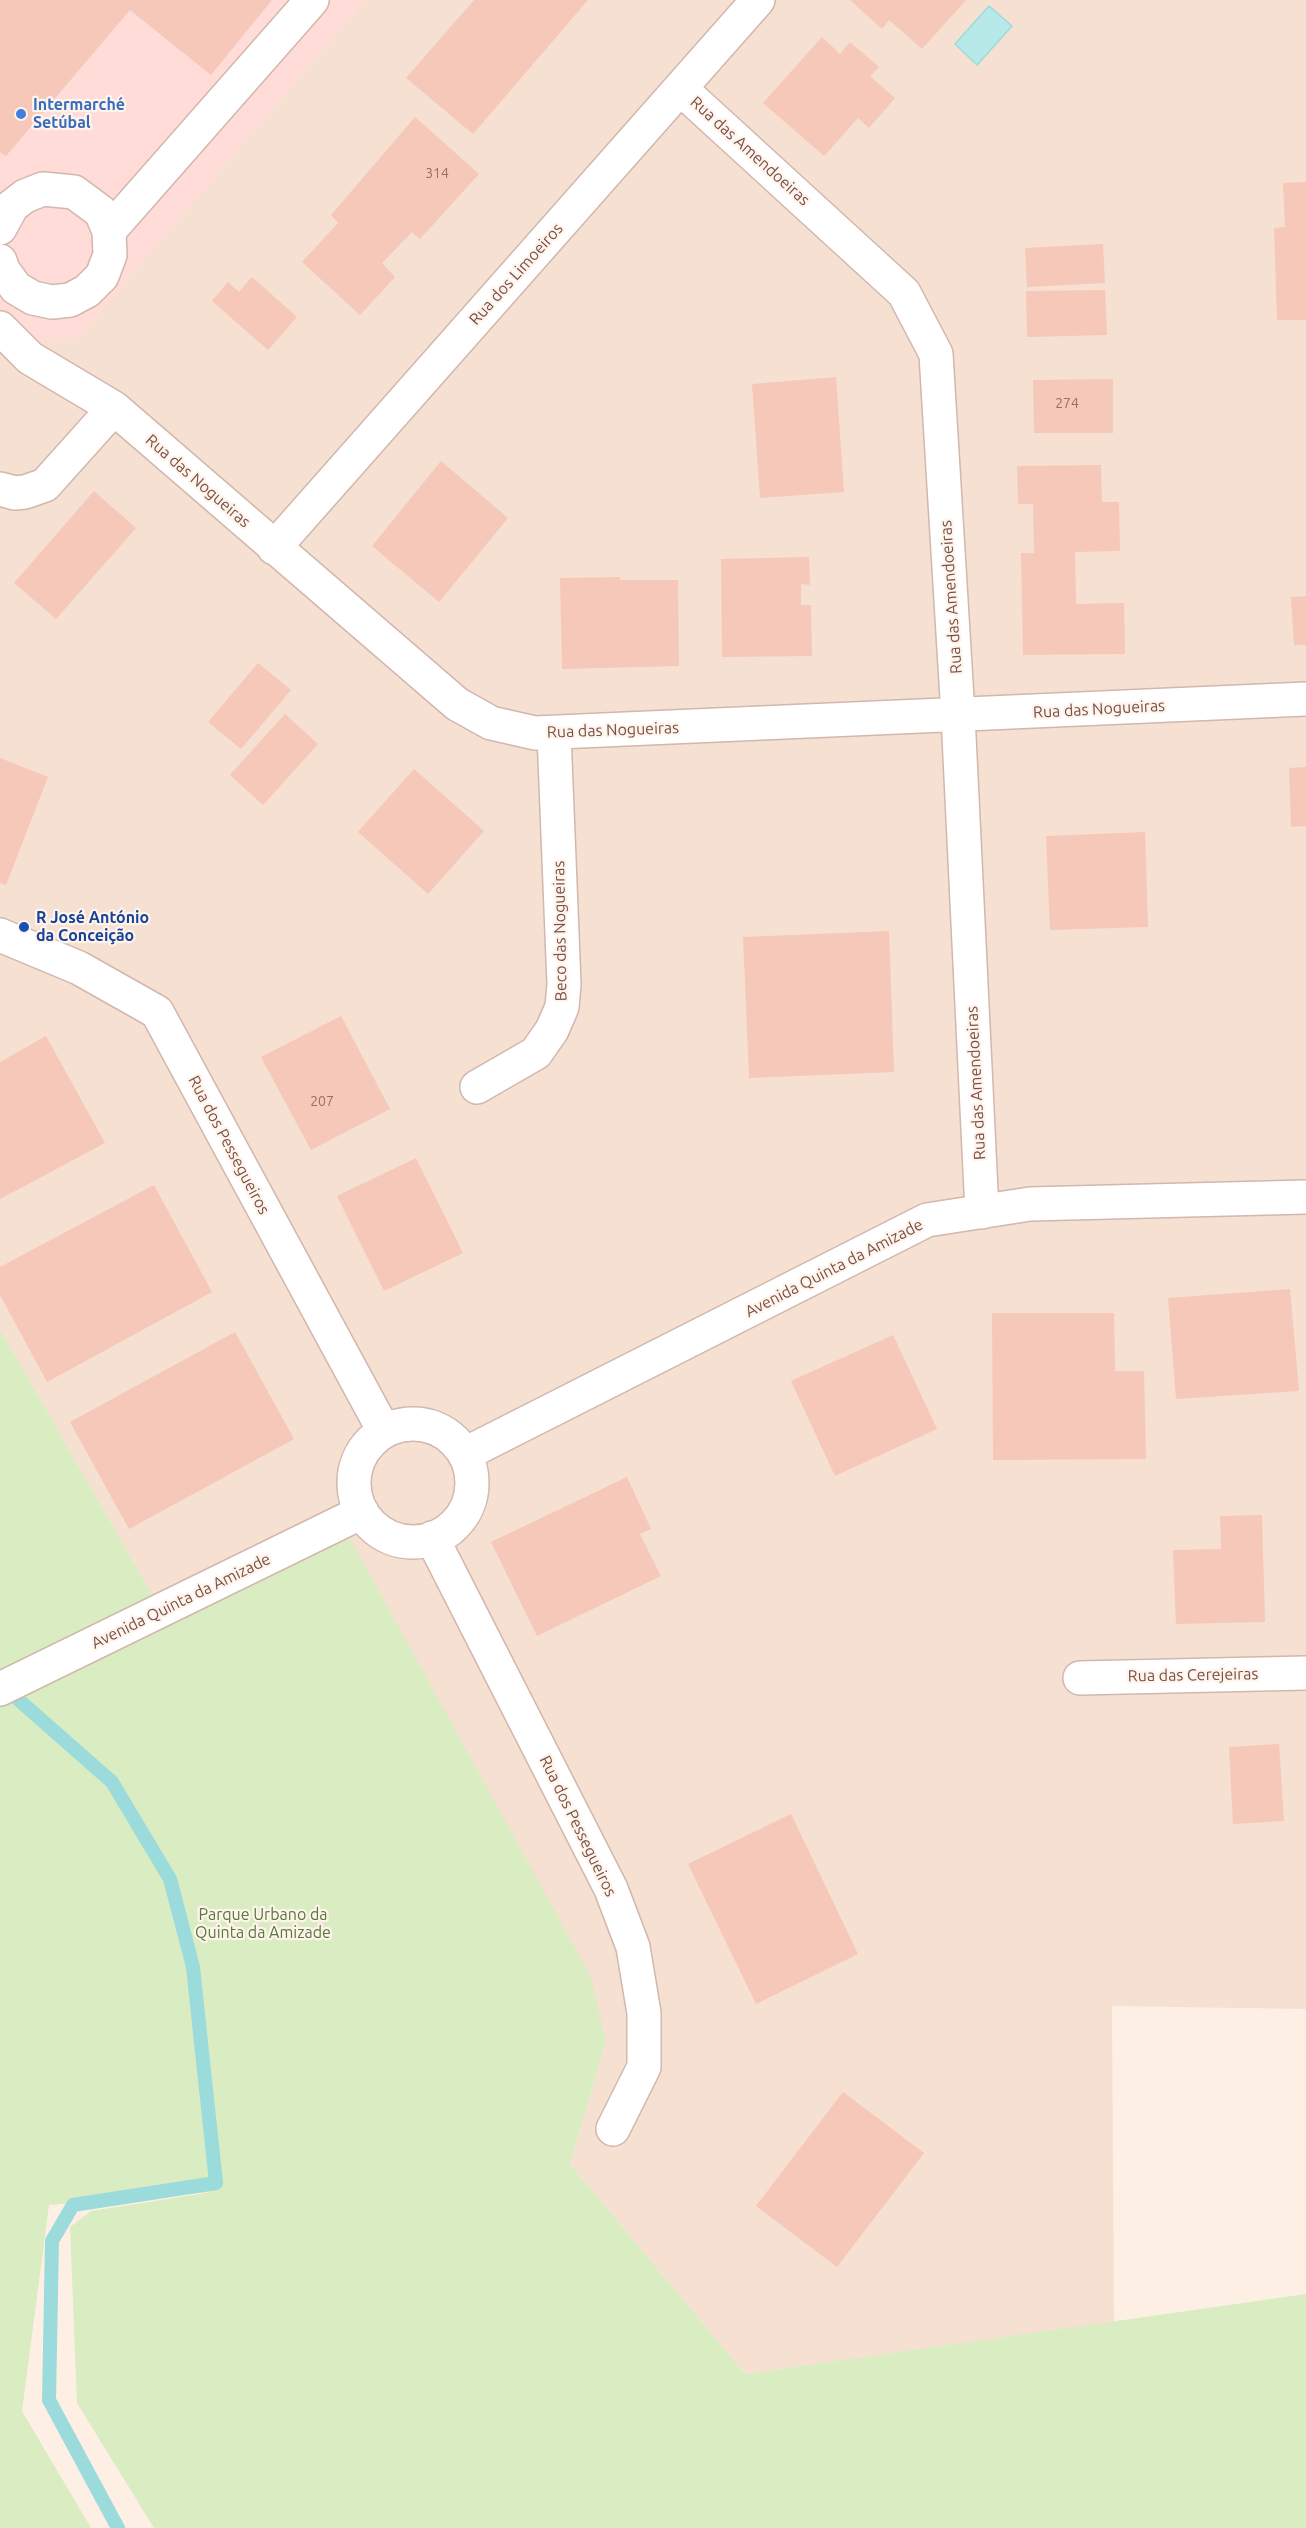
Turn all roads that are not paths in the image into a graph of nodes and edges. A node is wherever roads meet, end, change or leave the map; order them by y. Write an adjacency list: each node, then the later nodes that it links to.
1 (312, 0): 5 (street)
2 (758, 0): 3 (street, Rua dos Limoeiros)
3 (681, 89): 10 (street, Rua dos Limoeiros); 12 (street, Rua das Amendoeiras)
4 (0, 228): 5 (street)
5 (110, 231): 6 (street)
6 (1, 266)
7 (0, 328): 8 (street, Rua das Nogueiras)
8 (114, 408): 9 (street); 10 (street, Rua das Nogueiras)
9 (0, 489)
10 (274, 548): 13 (street, Rua das Nogueiras)
11 (1306, 699): 12 (street, Rua das Nogueiras)
12 (958, 716): 13 (street, Rua das Nogueiras); 17 (street, Rua das Amendoeiras)
13 (554, 734): 15 (street, Beco das Nogueiras)
14 (0, 935): 18 (street, Rua dos Pessegueiros)
15 (477, 1088)
16 (1306, 1197): 17 (street, Avenida Quinta da Amizade)
17 (982, 1212): 19 (street, Avenida Quinta da Amizade)
18 (384, 1431): 19 (street); 20 (street)
19 (465, 1454): 21 (street)
20 (362, 1512): 21 (street); 24 (street, Avenida Quinta da Amizade)
21 (432, 1538): 25 (street, Rua dos Pessegueiros)
22 (1306, 1673): 23 (street, Rua das Cerejeiras)
23 (1080, 1678)
24 (0, 1689)
25 (613, 2129)

